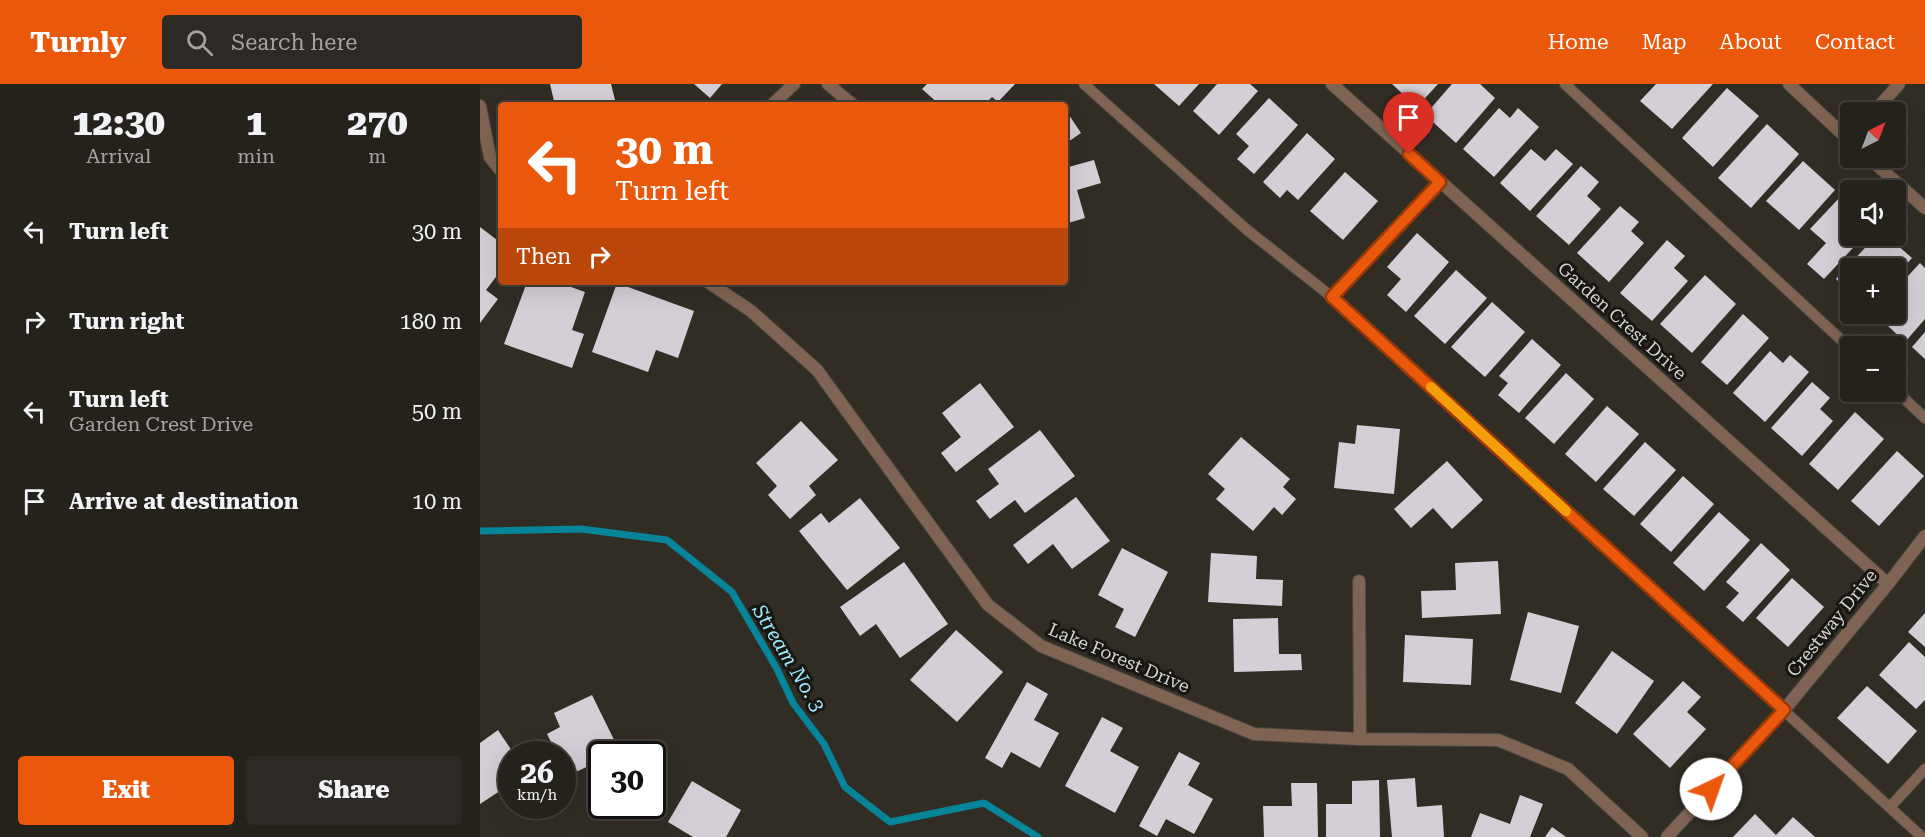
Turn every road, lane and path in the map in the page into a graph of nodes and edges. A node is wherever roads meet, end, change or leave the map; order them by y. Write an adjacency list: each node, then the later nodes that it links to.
1 (794, 84): 8 (street)
2 (828, 84): 9 (street)
3 (1084, 84): 18 (lane)
4 (1332, 84): 15 (street, Garden Crest Drive)
5 (1565, 84): 19 (lane)
6 (1789, 84): 12 (street)
7 (1899, 84): 10 (street)
8 (775, 102)
9 (849, 102)
10 (1883, 102)
11 (480, 106): 13 (street)
12 (1840, 131)
13 (498, 167)
14 (1880, 168): 16 (street)
15 (1440, 182): 18 (lane); 24 (street, Garden Crest Drive)
16 (1925, 208)
17 (712, 285): 26 (street, Lake Forest Drive)
18 (1332, 297): 25 (lane)
19 (1840, 339)
20 (1906, 400): 21 (lane)
21 (1925, 418)
22 (1925, 536): 24 (street, Crestway Drive)
23 (1359, 581): 26 (street)
24 (1888, 584): 25 (street, Crestway Drive)
25 (1784, 710): 28 (lane); 30 (street, Crestway Drive)
26 (1360, 739): 29 (street, Lake Forest Drive)
27 (1925, 769): 28 (lane)
28 (1890, 807): 31 (lane)
29 (1642, 837)
30 (1667, 837)
31 (1922, 837)

